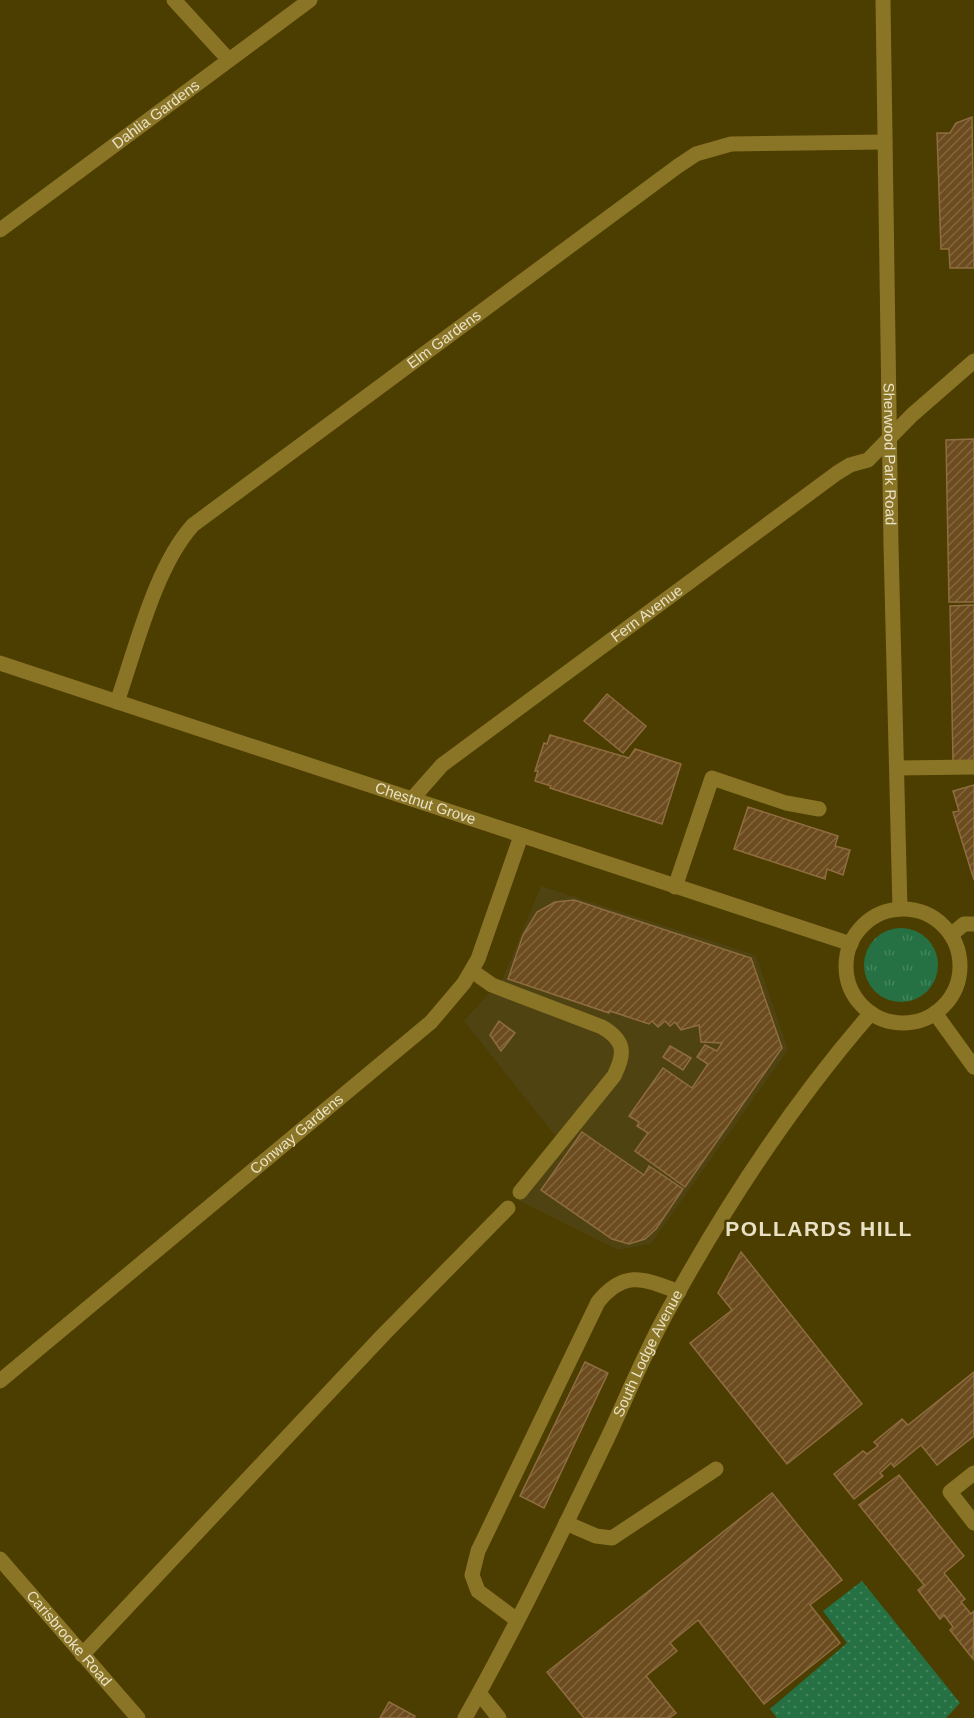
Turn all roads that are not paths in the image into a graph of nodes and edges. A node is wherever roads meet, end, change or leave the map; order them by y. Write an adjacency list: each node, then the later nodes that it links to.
1 (174, 0): 4 (street)
2 (310, 0): 4 (street, Dahlia Gardens)
3 (883, 0): 5 (street, Sherwood Park Road)
4 (229, 60): 6 (street, Dahlia Gardens)
5 (885, 142): 8 (street, Sherwood Park Road); 10 (street, Elm Gardens)
6 (0, 230)
7 (974, 361): 8 (street, Fern Avenue)
8 (889, 437): 12 (street, Sherwood Park Road); 13 (street, Fern Avenue)
9 (0, 663): 10 (street, Chestnut Grove)
10 (117, 702): 13 (street, Chestnut Grove)
11 (974, 767): 12 (street)
12 (897, 768): 17 (street, Sherwood Park Road)
13 (412, 799): 15 (street, Chestnut Grove)
14 (819, 809): 16 (street)
15 (521, 836): 16 (street, Chestnut Grove); 23 (street, Conway Gardens)
16 (675, 887): 20 (street, Chestnut Grove)
17 (900, 909): 19 (street); 20 (street)
18 (974, 924): 19 (street)
19 (951, 935): 22 (street)
20 (850, 944): 24 (street)
21 (974, 953): 22 (street)
22 (960, 962): 25 (street)
23 (472, 970): 27 (street); 30 (street, Conway Gardens)
24 (871, 1013): 25 (street); 29 (street, South Lodge Avenue)
25 (935, 1013): 26 (street)
26 (974, 1067)
27 (520, 1192)
28 (508, 1208): 37 (street)
29 (679, 1292): 33 (street, South Lodge Avenue); 36 (street)
30 (0, 1381)
31 (716, 1470): 33 (street)
32 (974, 1473): 34 (street)
33 (566, 1523): 36 (street, South Lodge Avenue)
34 (974, 1523)
35 (0, 1559): 37 (street, Carisbrooke Road)
36 (518, 1620): 38 (street, South Lodge Avenue)
37 (81, 1655): 39 (street, Carisbrooke Road)
38 (479, 1693): 40 (street, South Lodge Avenue); 41 (street)
39 (138, 1718)
40 (465, 1718)
41 (499, 1718)

